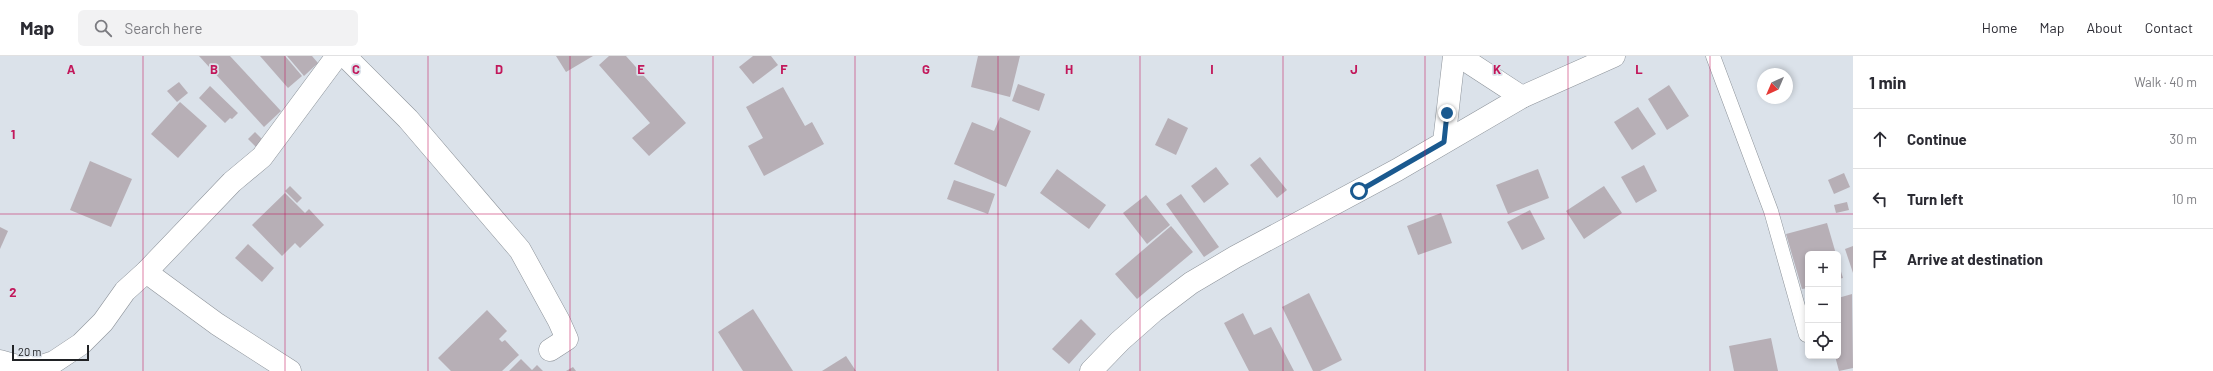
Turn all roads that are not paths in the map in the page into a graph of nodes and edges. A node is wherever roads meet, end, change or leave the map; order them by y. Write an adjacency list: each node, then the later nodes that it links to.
1 (337, 56): 9 (street)
2 (345, 56): 11 (street)
3 (1454, 56): 8 (street)
4 (1459, 56): 7 (street)
5 (1614, 56): 7 (street)
6 (1713, 56): 10 (lane)
7 (1522, 97): 8 (street)
8 (1444, 142): 14 (street)
9 (146, 272): 12 (street); 13 (street)
10 (1805, 332)
11 (550, 350)
12 (0, 361)
13 (290, 371)
14 (1091, 371)

